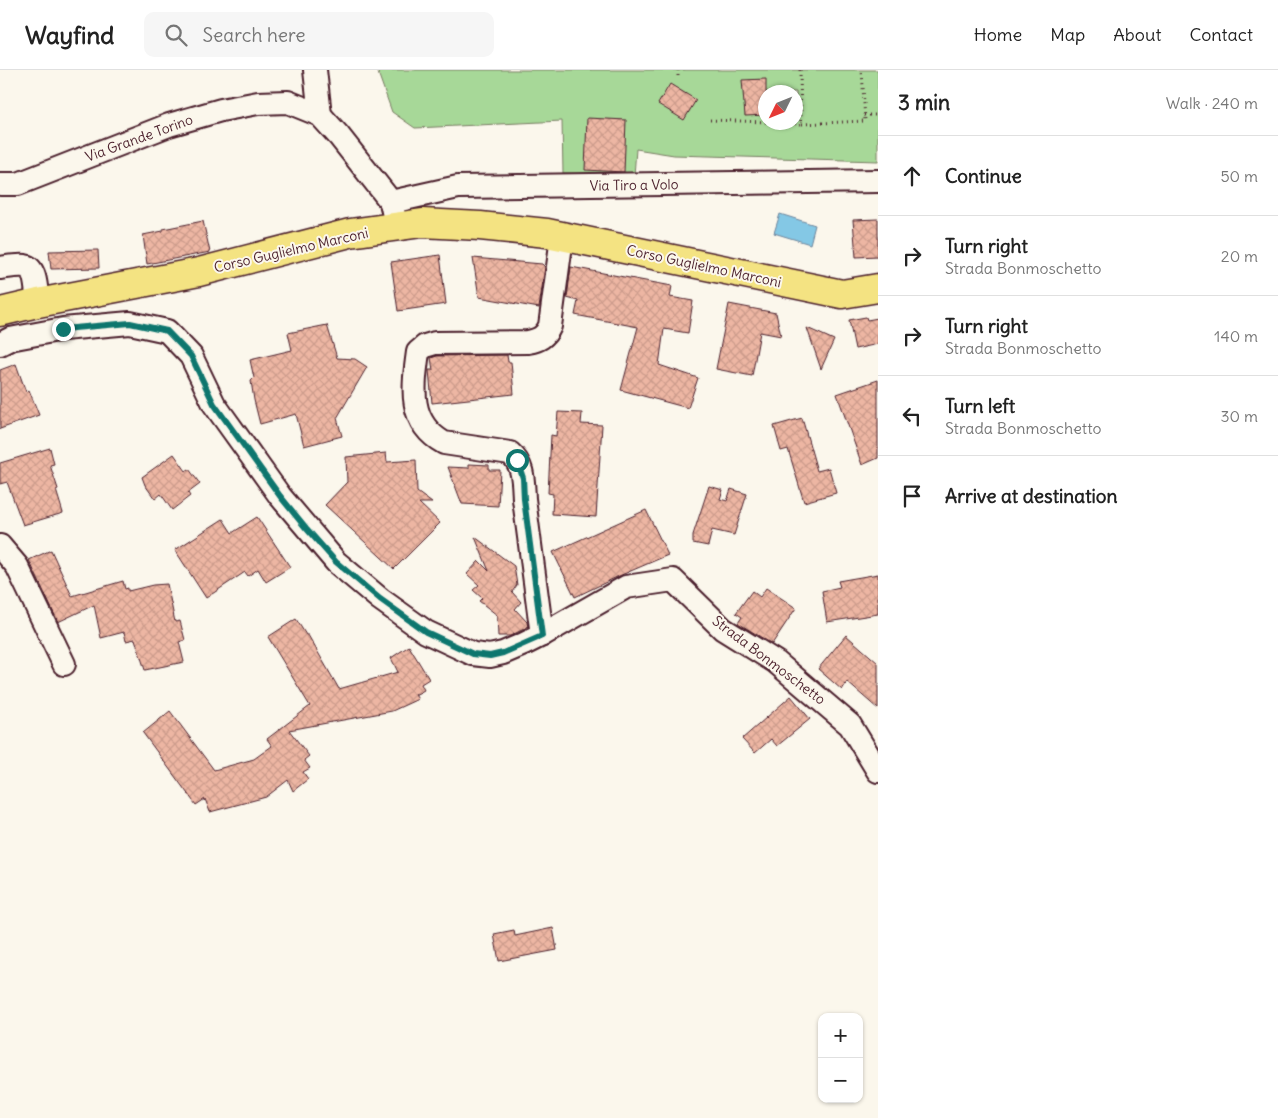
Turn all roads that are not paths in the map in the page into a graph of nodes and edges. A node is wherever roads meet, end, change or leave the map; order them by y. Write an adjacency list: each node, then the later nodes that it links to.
1 (315, 70): 2 (street)
2 (320, 115): 4 (street, Via Grande Torino); 5 (street, Via Grande Torino)
3 (878, 181): 5 (street, Via Tiro a Volo)
4 (0, 184)
5 (394, 214): 6 (main road, Corso Guglielmo Marconi); 9 (main road, Corso Guglielmo Marconi)
6 (562, 237): 8 (main road, Corso Guglielmo Marconi); 13 (street)
7 (0, 268): 9 (street)
8 (878, 288)
9 (38, 303): 10 (main road, Corso Guglielmo Marconi)
10 (0, 312)
11 (0, 344): 13 (street, Strada Bonmoschetto)
12 (0, 546): 14 (street)
13 (542, 636): 15 (street, Strada Bonmoschetto)
14 (64, 664)
15 (878, 771)

